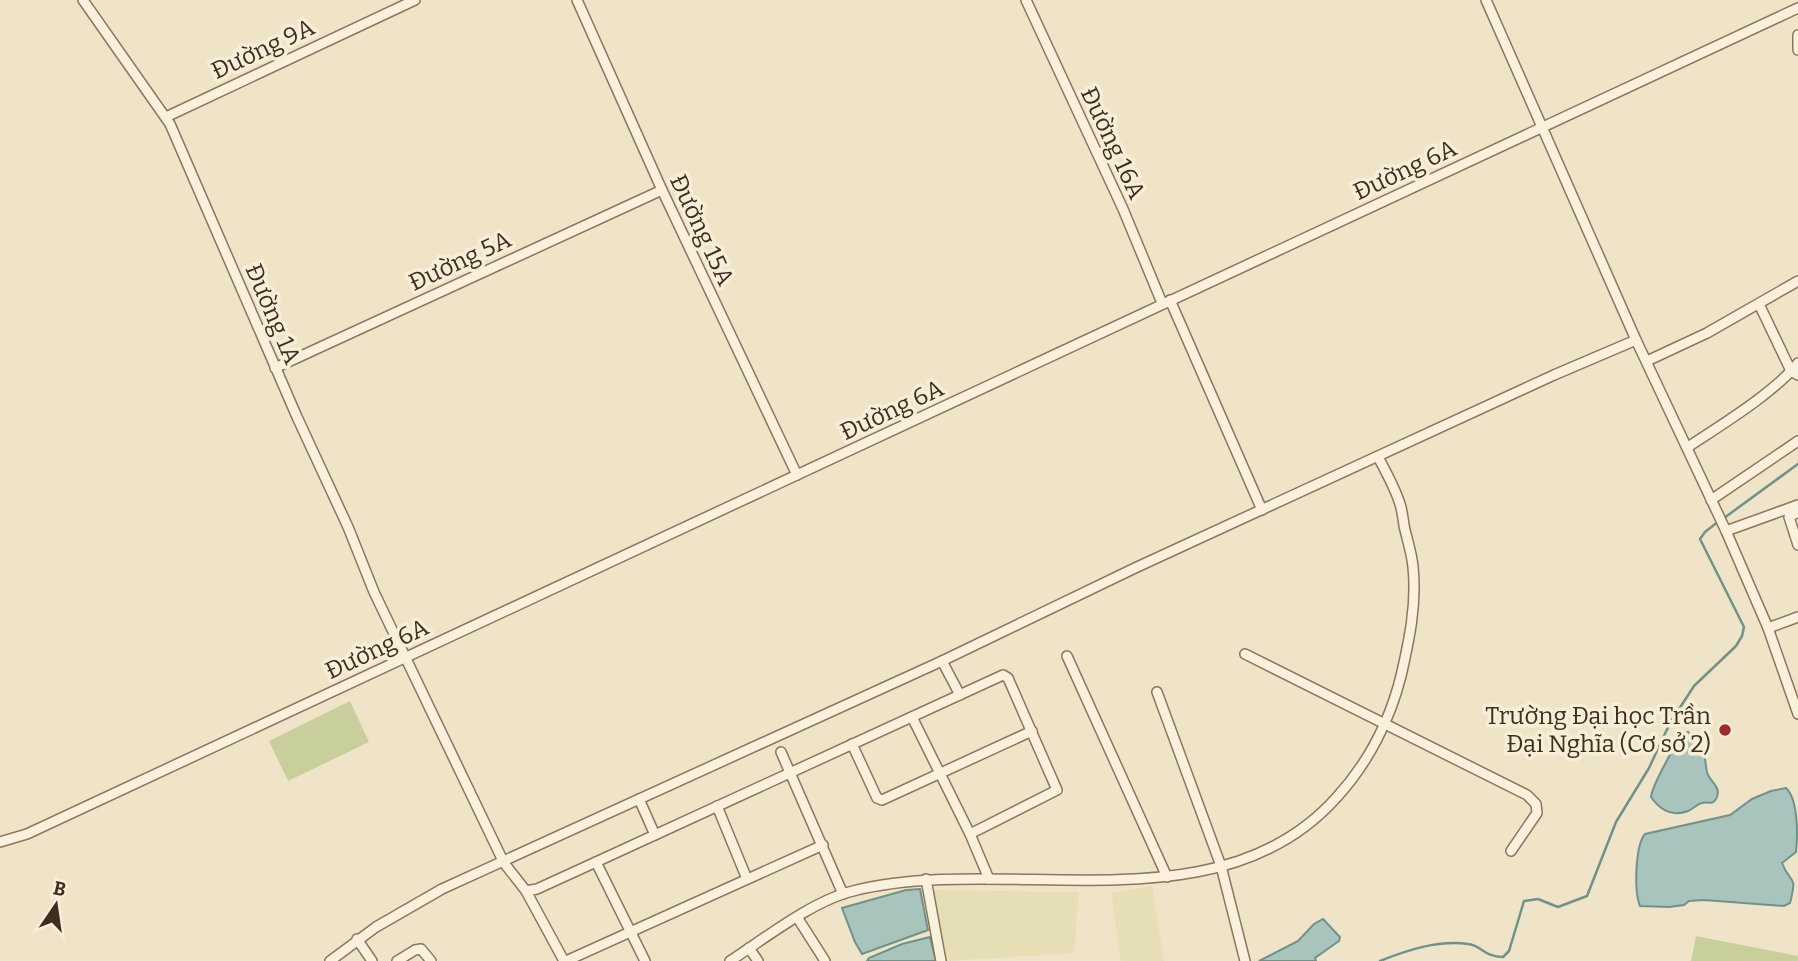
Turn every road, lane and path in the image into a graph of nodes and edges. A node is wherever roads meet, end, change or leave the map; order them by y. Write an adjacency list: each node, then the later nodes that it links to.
1 (83, 0): 9 (street, Đường 1A)
2 (415, 0): 9 (street, Đường 9A)
3 (577, 0): 11 (street, Đường 15A)
4 (1026, 0): 13 (street, Đường 16A)
5 (1486, 0): 10 (street)
6 (1798, 8): 10 (street, Đường 6A)
7 (1798, 35): 8 (street)
8 (1798, 50)
9 (166, 117): 18 (street, Đường 1A)
10 (1543, 127): 13 (street, Đường 6A); 15 (street)
11 (662, 190): 18 (street, Đường 5A); 23 (street, Đường 15A)
12 (1798, 281): 14 (street)
13 (1166, 302): 23 (street, Đường 6A); 26 (street, Đường 16A)
14 (1759, 304): 16 (street); 19 (street)
15 (1636, 340): 16 (street); 22 (street)
16 (1647, 360): 21 (street)
17 (1798, 363): 19 (street)
18 (275, 368): 34 (street, Đường 1A)
19 (1794, 373): 21 (street)
20 (1798, 441): 24 (street)
21 (1688, 447): 24 (street)
22 (1378, 457): 26 (street); 40 (street)
23 (797, 475): 34 (street, Đường 6A)
24 (1712, 502): 28 (street)
25 (1798, 505): 28 (street)
26 (1262, 510): 35 (street)
27 (1798, 512): 29 (street)
28 (1725, 529): 31 (street)
29 (1798, 545)
30 (1798, 617): 31 (street)
31 (1768, 628): 38 (street)
32 (1245, 654): 40 (street)
33 (1067, 656): 56 (street)
34 (404, 657): 50 (street, Đường 6A); 53 (street, Đường 1A)
35 (942, 661): 37 (street); 46 (street)
36 (1157, 692): 55 (street)
37 (960, 695): 39 (street); 41 (street)
38 (1798, 713)
39 (912, 717): 42 (street); 45 (street)
40 (1384, 723): 52 (street); 55 (street)
41 (1032, 731): 45 (street); 48 (street)
42 (852, 744): 44 (street); 45 (street)
43 (781, 752): 44 (street)
44 (791, 772): 47 (street); 51 (street)
45 (940, 774): 48 (street)
46 (639, 799): 49 (street); 53 (street)
47 (717, 806): 49 (street); 58 (street)
48 (970, 834): 59 (street)
49 (654, 835): 54 (street)
50 (0, 842)
51 (823, 845): 58 (street); 61 (street)
52 (1511, 851)
53 (504, 863): 60 (street, Đường 1A); 64 (street)
54 (596, 863): 60 (street); 63 (street)
55 (1221, 866): 56 (street); 76 (street)
56 (1167, 877): 59 (street)
57 (926, 878): 59 (street); 61 (street); 75 (street)
58 (747, 879): 63 (street)
59 (989, 879)
60 (526, 891): 70 (street, Đường 1A)
61 (843, 894): 62 (street)
62 (797, 916): 65 (street); 74 (street)
63 (630, 932): 70 (street); 71 (street)
64 (357, 939): 66 (street); 67 (street)
65 (749, 948): 72 (street); 73 (street)
66 (330, 961)
67 (372, 961)
68 (397, 961): 69 (street)
69 (430, 961)
70 (565, 961)
71 (645, 961)
72 (730, 961)
73 (758, 961)
74 (825, 961)
75 (941, 961)
76 (1245, 961)

